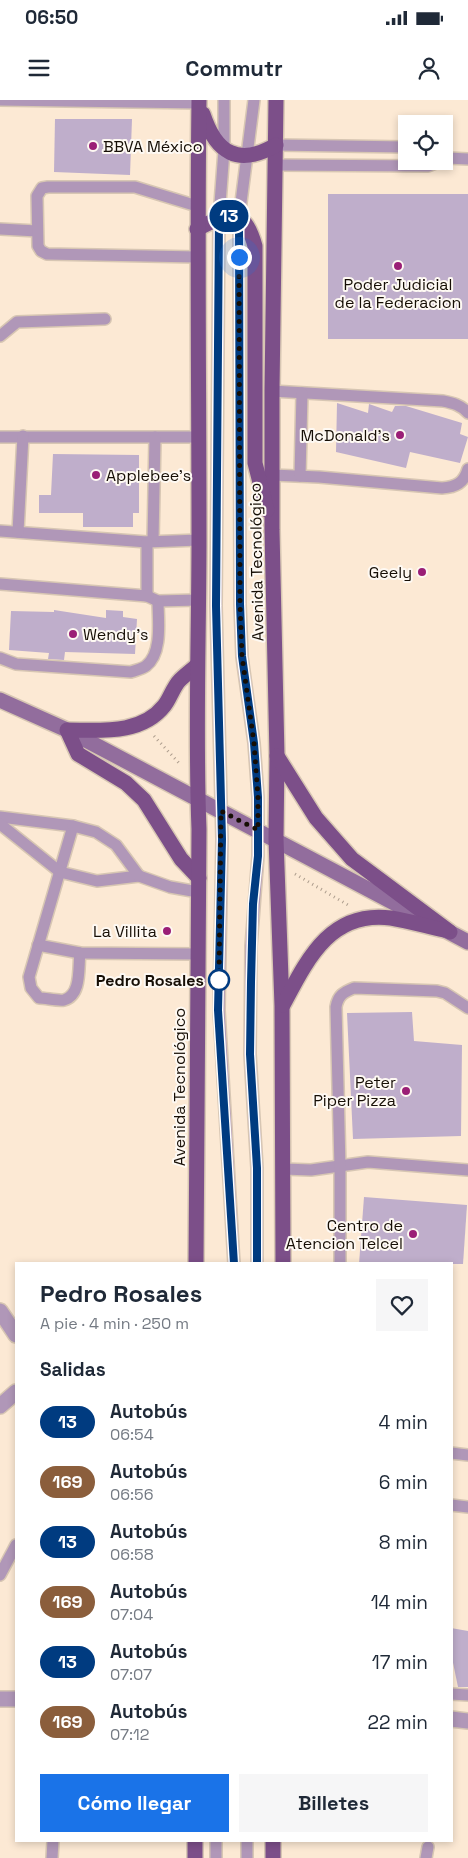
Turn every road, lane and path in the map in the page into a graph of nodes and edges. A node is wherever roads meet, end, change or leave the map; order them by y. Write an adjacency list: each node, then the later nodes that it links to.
1 (0, 100): 5 (lane)
2 (224, 100): 9 (lane)
3 (254, 100): 10 (lane)
4 (276, 100): 6 (main road, Avenida Tecnológico)
5 (199, 101): 9 (main road); 16 (main road, Avenida Tecnológico)
6 (276, 145): 7 (lane); 10 (main road); 13 (main road, Avenida Tecnológico)
7 (372, 145): 8 (lane); 14 (lane)
8 (398, 147)
9 (224, 150): 10 (main road); 17 (lane)
10 (248, 155): 18 (lane)
11 (453, 159): 12 (lane)
12 (468, 159)
13 (275, 165): 14 (lane); 25 (main road, Avenida Tecnológico)
14 (371, 166): 15 (lane)
15 (398, 166)
16 (197, 206): 20 (main road, Avenida Tecnológico); 21 (lane)
17 (219, 217): 18 (main road); 20 (main road); 52 (lane)
18 (239, 218): 35 (main road); 56 (lane)
19 (0, 229): 21 (lane)
20 (197, 229): 22 (main road, Avenida Tecnológico)
21 (37, 232): 22 (lane)
22 (197, 257): 31 (main road, Avenida Tecnológico)
23 (105, 319): 24 (lane)
24 (0, 336)
25 (272, 391): 26 (lane); 33 (main road, Avenida Tecnológico)
26 (302, 393): 27 (lane); 34 (lane)
27 (468, 413)
28 (23, 436): 29 (lane); 30 (lane); 37 (lane)
29 (0, 437)
30 (156, 437): 31 (lane); 39 (lane)
31 (198, 437): 38 (main road, Avenida Tecnológico)
32 (468, 469): 34 (lane)
33 (272, 475): 34 (lane); 35 (main road, Avenida Tecnológico)
34 (300, 476)
35 (272, 530): 49 (main road, Avenida Tecnológico)
36 (0, 531): 37 (lane)
37 (18, 532): 39 (lane)
38 (198, 540): 39 (lane); 42 (main road, Avenida Tecnológico)
39 (150, 541): 41 (lane)
40 (0, 584): 41 (lane)
41 (147, 596): 43 (lane)
42 (198, 600): 43 (lane); 45 (main road, Avenida Tecnológico)
43 (158, 601): 44 (lane)
44 (0, 658)
45 (197, 666): 47 (main road); 51 (main road, Avenida Tecnológico)
46 (0, 700): 47 (main road)
47 (67, 730): 51 (main road); 61 (main road)
48 (153, 735): 50 (path)
49 (277, 756): 57 (main road, Avenida Tecnológico); 63 (main road)
50 (179, 763)
51 (198, 799): 52 (main road); 61 (main road, Avenida Tecnológico)
52 (221, 811): 56 (main road); 74 (lane)
53 (0, 817): 55 (lane)
54 (0, 824): 58 (lane)
55 (73, 826): 58 (lane); 60 (lane)
56 (258, 830): 57 (main road); 75 (lane)
57 (276, 839): 63 (main road); 68 (main road, Avenida Tecnológico)
58 (60, 872): 60 (lane); 65 (lane)
59 (294, 873): 62 (path)
60 (139, 876): 61 (lane)
61 (198, 885): 67 (main road, Avenida Tecnológico)
62 (355, 909)
63 (450, 932): 64 (main road); 68 (main road)
64 (468, 942)
65 (38, 945): 66 (lane); 66 (lane)
66 (80, 953): 67 (lane)
67 (197, 954): 73 (main road, Avenida Tecnológico)
68 (282, 1006): 71 (main road, Avenida Tecnológico)
69 (468, 1008): 70 (lane)
70 (340, 1167): 71 (lane); 72 (lane); 77 (lane)
71 (284, 1169): 76 (main road, Avenida Tecnológico)
72 (468, 1170)
73 (196, 1262)
74 (234, 1262)
75 (257, 1262)
76 (283, 1262)
77 (340, 1262)
78 (0, 1311): 79 (street)
79 (15, 1334)
80 (15, 1393): 81 (street)
81 (0, 1406)
82 (453, 1453): 83 (lane)
83 (468, 1455)
84 (453, 1505): 85 (lane)
85 (468, 1507)
86 (15, 1547): 87 (lane)
87 (0, 1575)
88 (453, 1694): 89 (lane)
89 (468, 1696)
90 (0, 1699): 91 (street)
91 (15, 1699)
92 (453, 1719): 93 (street)
93 (468, 1721)
94 (52, 1842): 99 (lane)
95 (195, 1842): 100 (main road)
96 (216, 1842): 101 (lane)
97 (247, 1842): 102 (lane)
98 (273, 1842): 103 (main road)
99 (52, 1858)
100 (195, 1858)
101 (216, 1858)
102 (247, 1858)
103 (273, 1858)

